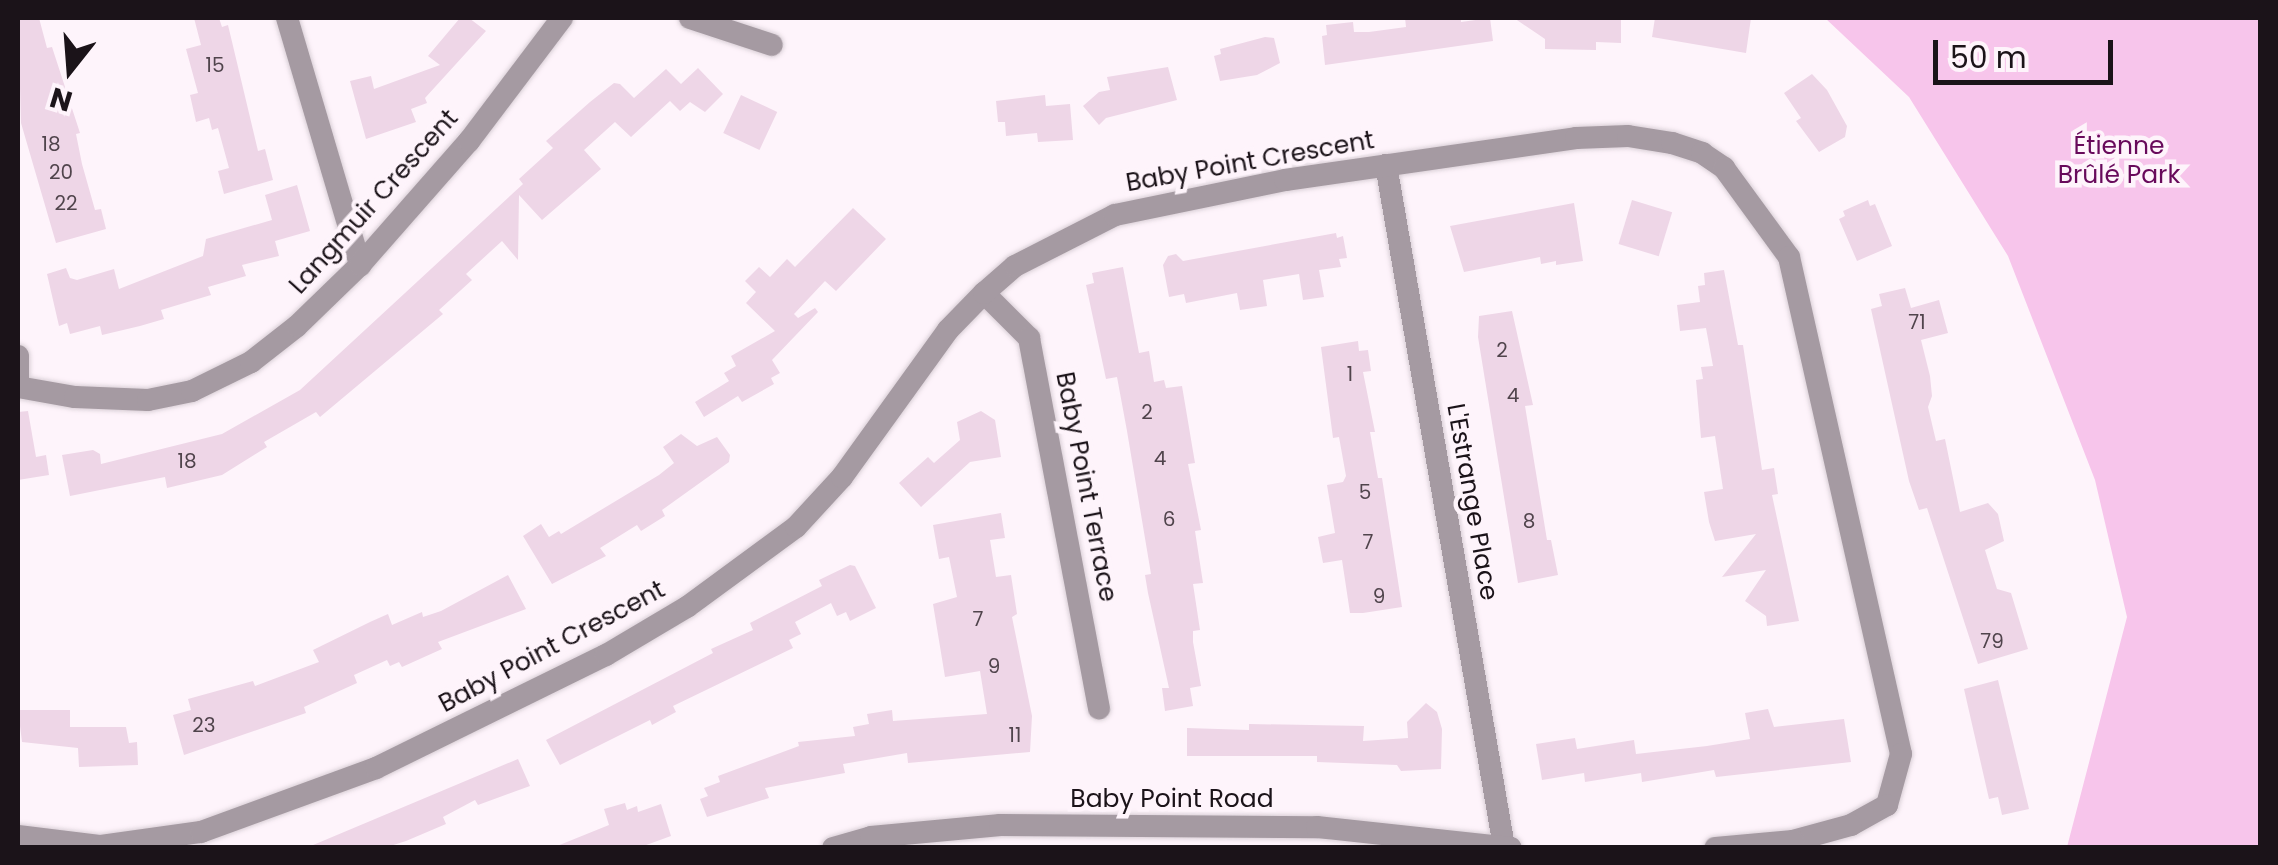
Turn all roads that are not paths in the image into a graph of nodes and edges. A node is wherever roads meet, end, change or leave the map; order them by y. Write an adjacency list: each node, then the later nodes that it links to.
1 (287, 18): 6 (street)
2 (562, 18): 6 (street, Langmuir Crescent)
3 (690, 18): 4 (street)
4 (772, 46)
5 (1386, 165): 7 (street, Baby Point Crescent); 14 (street, L'Estrange Place); 15 (street, Baby Point Crescent)
6 (360, 265): 9 (street, Langmuir Crescent)
7 (984, 294): 10 (street, Baby Point Terrace); 12 (street, Baby Point Crescent)
8 (18, 356): 9 (street)
9 (18, 387)
10 (1099, 708)
11 (18, 836): 12 (street, Baby Point Crescent)
12 (131, 846)
13 (833, 848): 14 (street, Baby Point Road)
14 (1508, 848)
15 (1716, 848)

